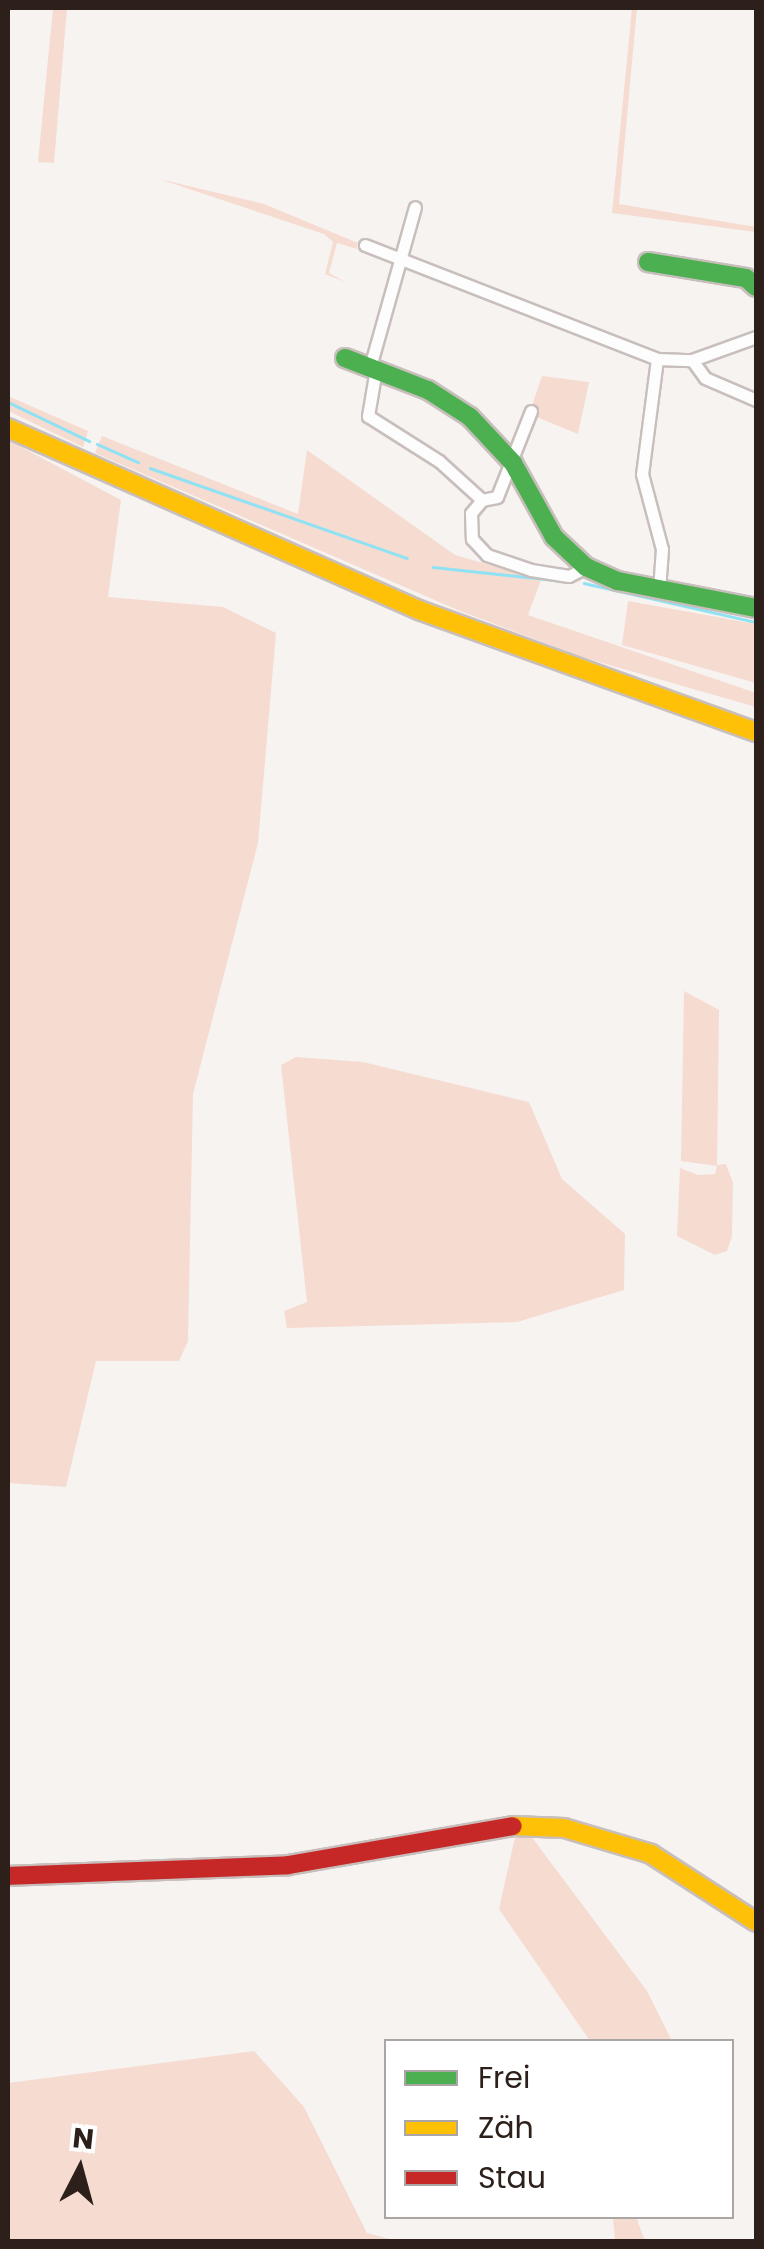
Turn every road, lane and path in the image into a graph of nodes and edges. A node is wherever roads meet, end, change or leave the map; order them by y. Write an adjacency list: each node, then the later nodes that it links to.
1 (415, 207): 3 (street)
2 (365, 245): 3 (street)
3 (401, 258): 8 (street); 10 (street)
4 (648, 262): 5 (street)
5 (756, 287)
6 (756, 337): 9 (street)
7 (345, 358): 10 (street)
8 (658, 359): 9 (street); 17 (street)
9 (692, 360): 11 (street)
10 (373, 368): 14 (street); 15 (street)
11 (756, 400)
12 (531, 410): 14 (street)
13 (8, 428): 19 (street)
14 (513, 463): 15 (street); 16 (street)
15 (482, 500): 16 (street)
16 (586, 567): 17 (street)
17 (660, 590): 18 (street)
18 (756, 608)
19 (756, 732)
20 (8, 1876): 21 (street)
21 (756, 1922)

